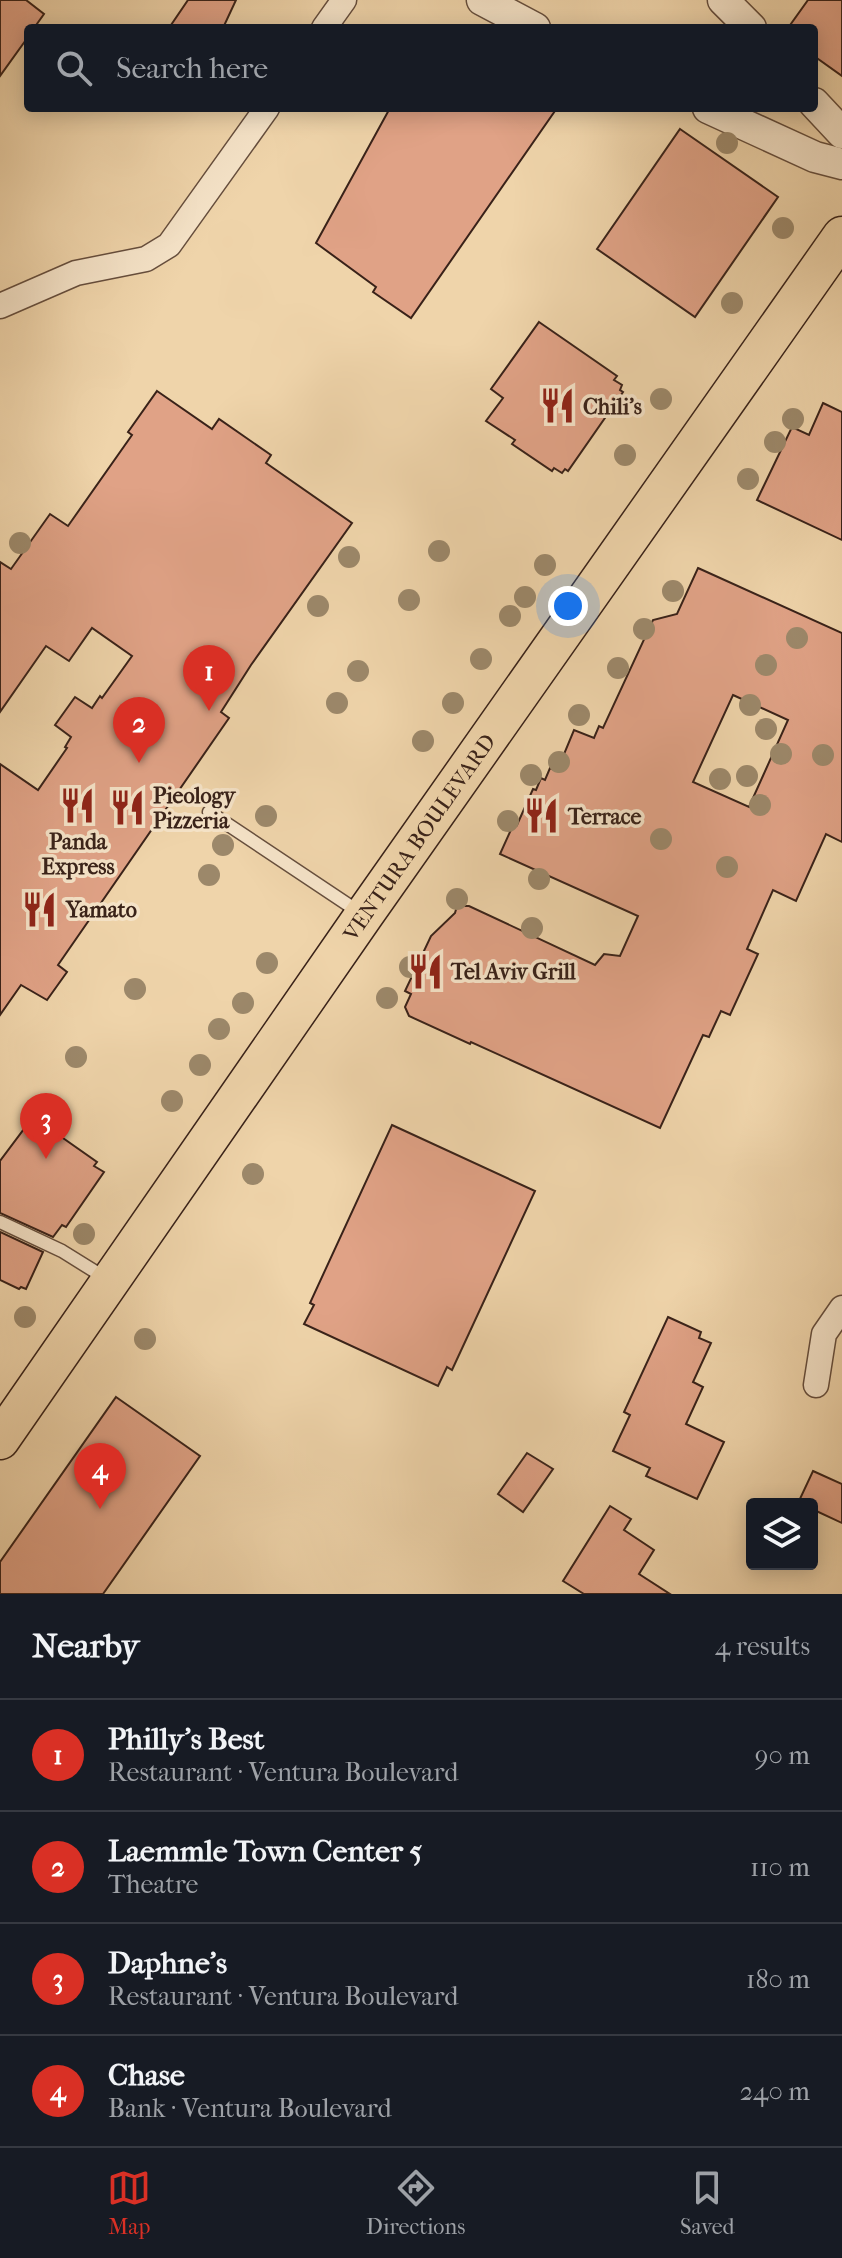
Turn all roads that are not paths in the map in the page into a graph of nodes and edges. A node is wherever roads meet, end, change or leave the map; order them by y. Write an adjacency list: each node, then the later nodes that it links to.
1 (344, 0): 4 (street)
2 (482, 0): 5 (street)
3 (723, 0): 6 (street)
4 (327, 24)
5 (527, 24)
6 (747, 24)
7 (818, 107): 10 (street)
8 (264, 112): 13 (street)
9 (717, 112): 11 (street)
10 (842, 133)
11 (842, 164)
12 (842, 236): 15 (main road, VENTURA BOULEVARD)
13 (0, 306)
14 (209, 812): 15 (lane)
15 (364, 915): 17 (main road, VENTURA BOULEVARD)
16 (0, 1222): 17 (lane)
17 (111, 1281): 20 (main road, VENTURA BOULEVARD)
18 (842, 1308): 19 (street)
19 (816, 1385)
20 (0, 1440)

